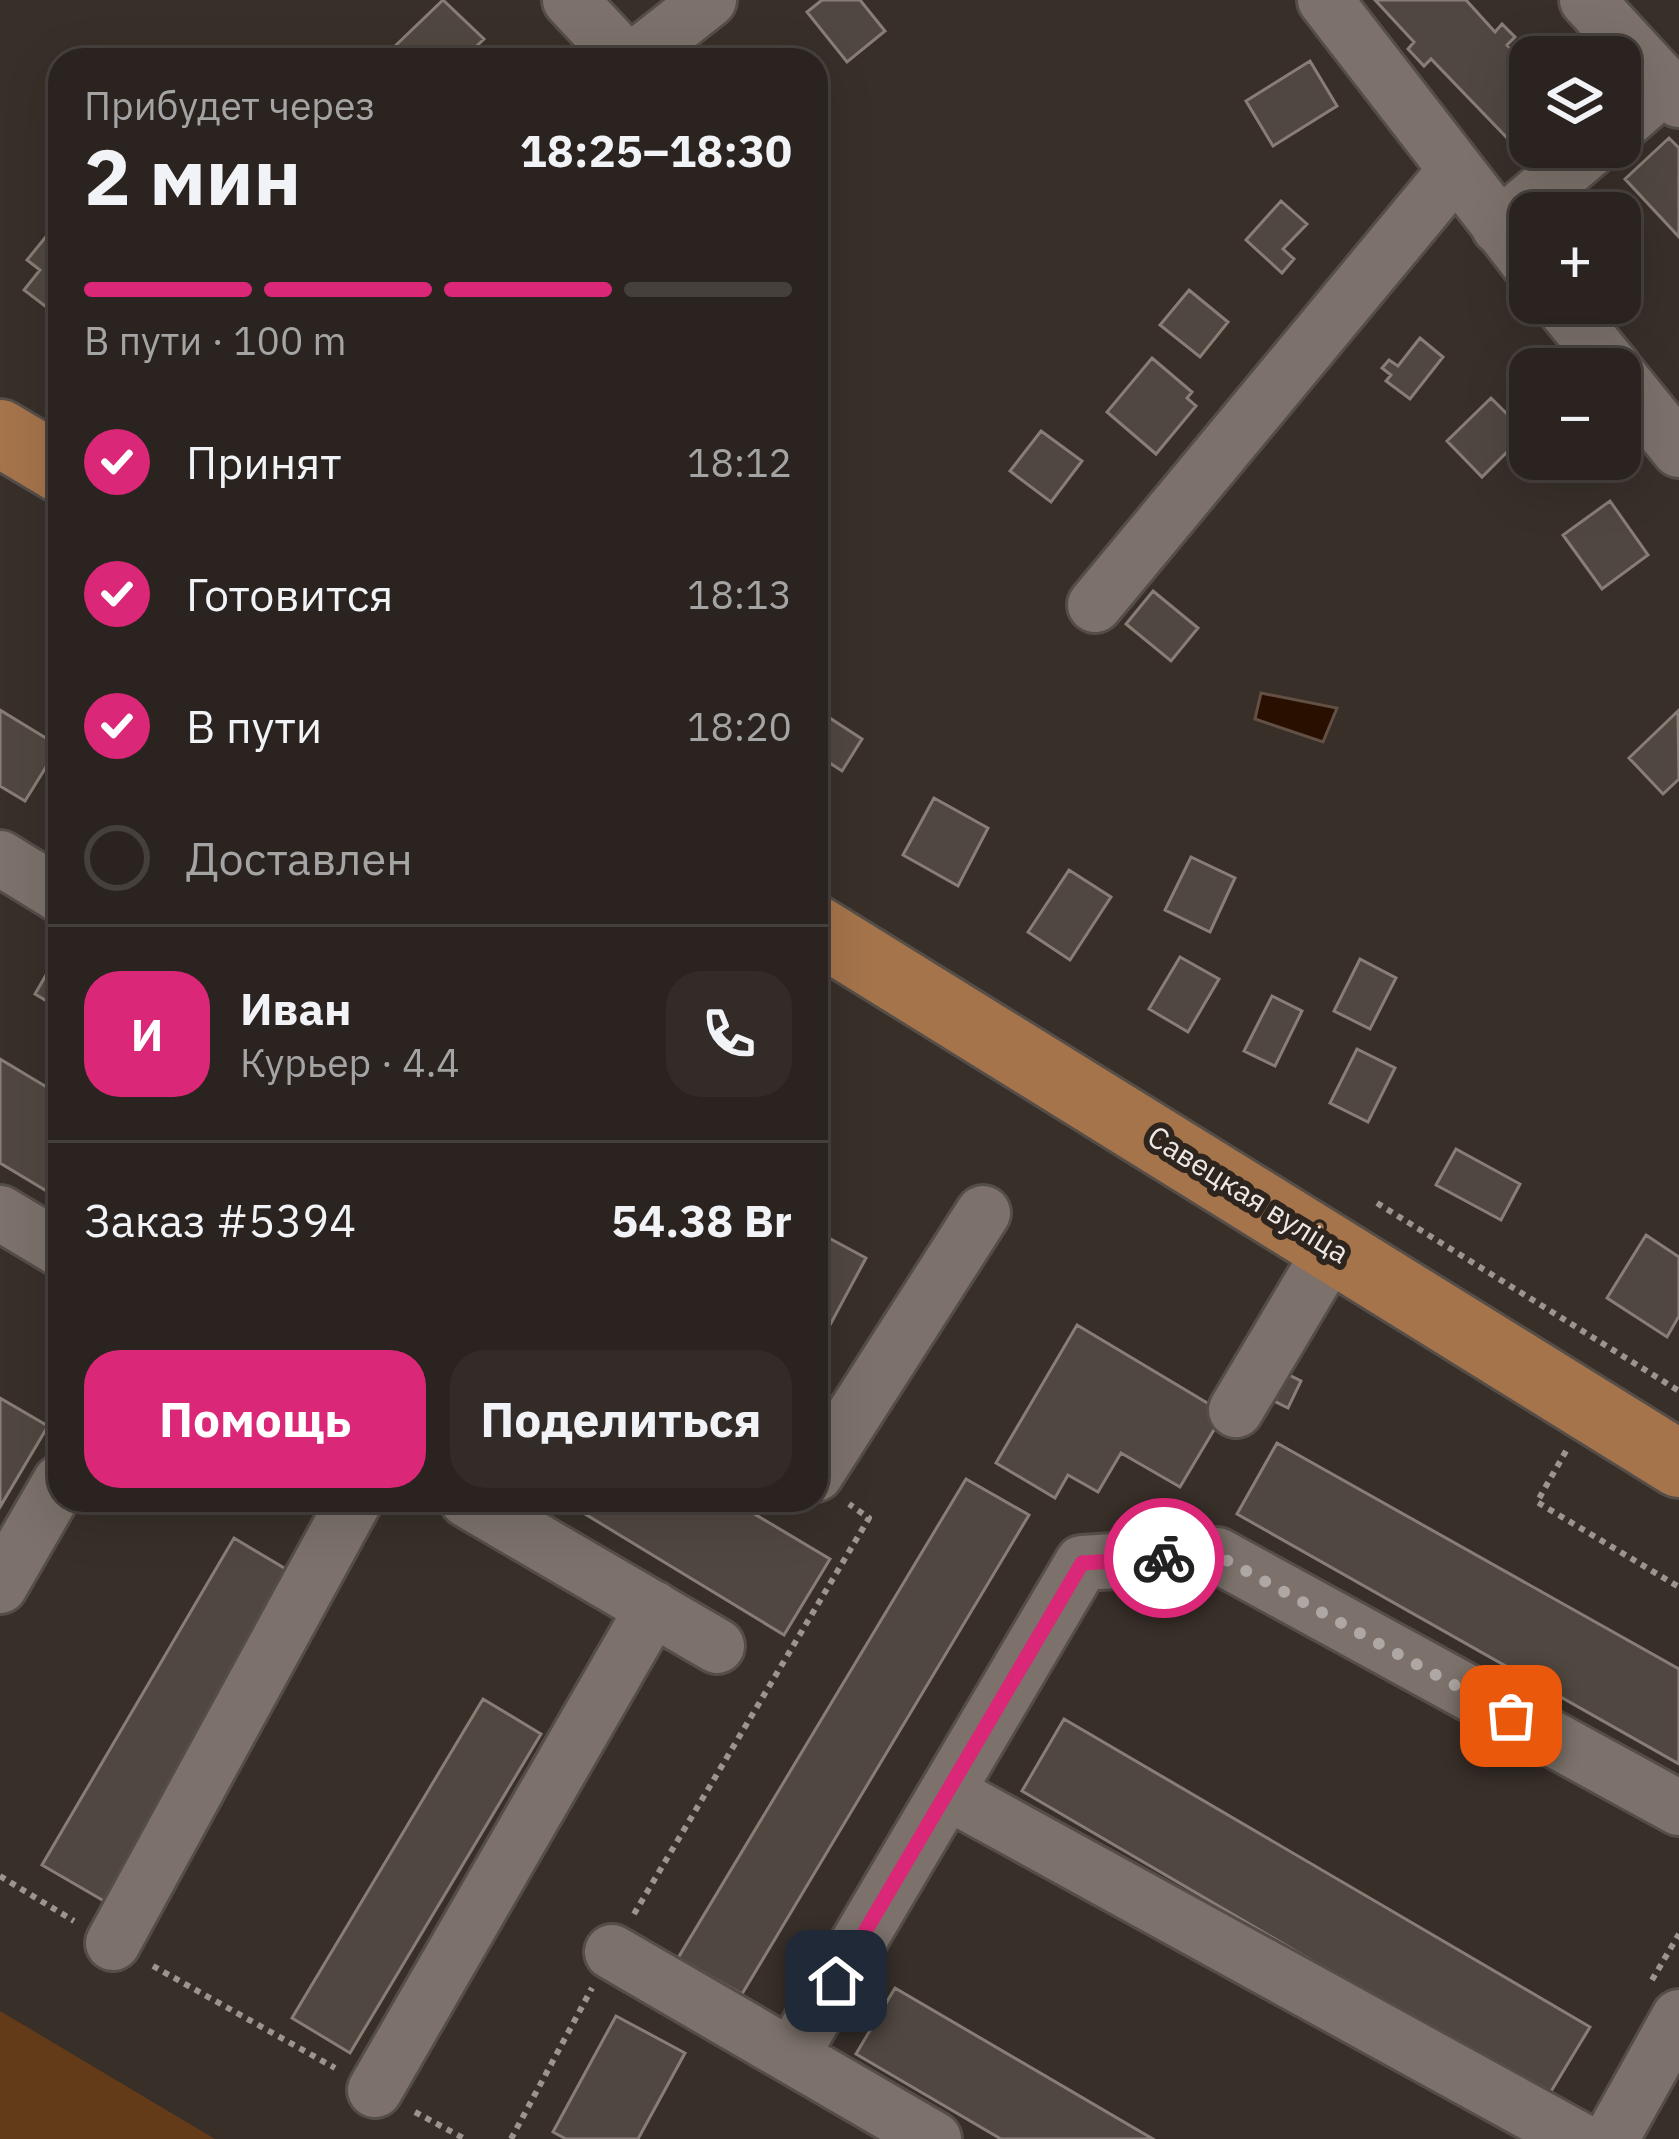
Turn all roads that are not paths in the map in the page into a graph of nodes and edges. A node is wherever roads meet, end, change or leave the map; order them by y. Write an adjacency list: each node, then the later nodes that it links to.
1 (570, 0): 5 (street)
2 (710, 0): 6 (street)
3 (1324, 0): 10 (street)
4 (1587, 0): 7 (street)
5 (618, 48)
6 (646, 48)
7 (1672, 93): 8 (street)
8 (1641, 111)
9 (1577, 168): 11 (street)
10 (1454, 172): 12 (street); 19 (street)
11 (1558, 192)
12 (1509, 240)
13 (1577, 324): 14 (street)
14 (1597, 348)
15 (1641, 403): 17 (street)
16 (0, 433): 18 (main road)
17 (1679, 450)
18 (48, 463)
19 (1095, 605)
20 (0, 858): 21 (street)
21 (48, 888)
22 (828, 936): 25 (main road, Савецкая вуліца)
23 (0, 1213): 26 (street)
24 (983, 1213): 29 (street)
25 (1355, 1225): 27 (street); 28 (main road, Савецкая вуліца)
26 (48, 1242)
27 (1236, 1410)
28 (1673, 1432)
29 (828, 1479)
30 (48, 1503): 33 (street)
31 (348, 1512): 38 (street)
32 (488, 1512): 34 (street)
33 (0, 1586)
34 (653, 1608): 35 (street); 42 (street)
35 (717, 1646)
36 (947, 1792): 37 (street); 41 (street); 44 (street)
37 (1679, 1808)
38 (112, 1943)
39 (612, 1952): 41 (street)
40 (1679, 2017): 45 (street)
41 (791, 2056): 43 (street)
42 (375, 2090)
43 (934, 2139)
44 (1578, 2139)
45 (1611, 2139)

